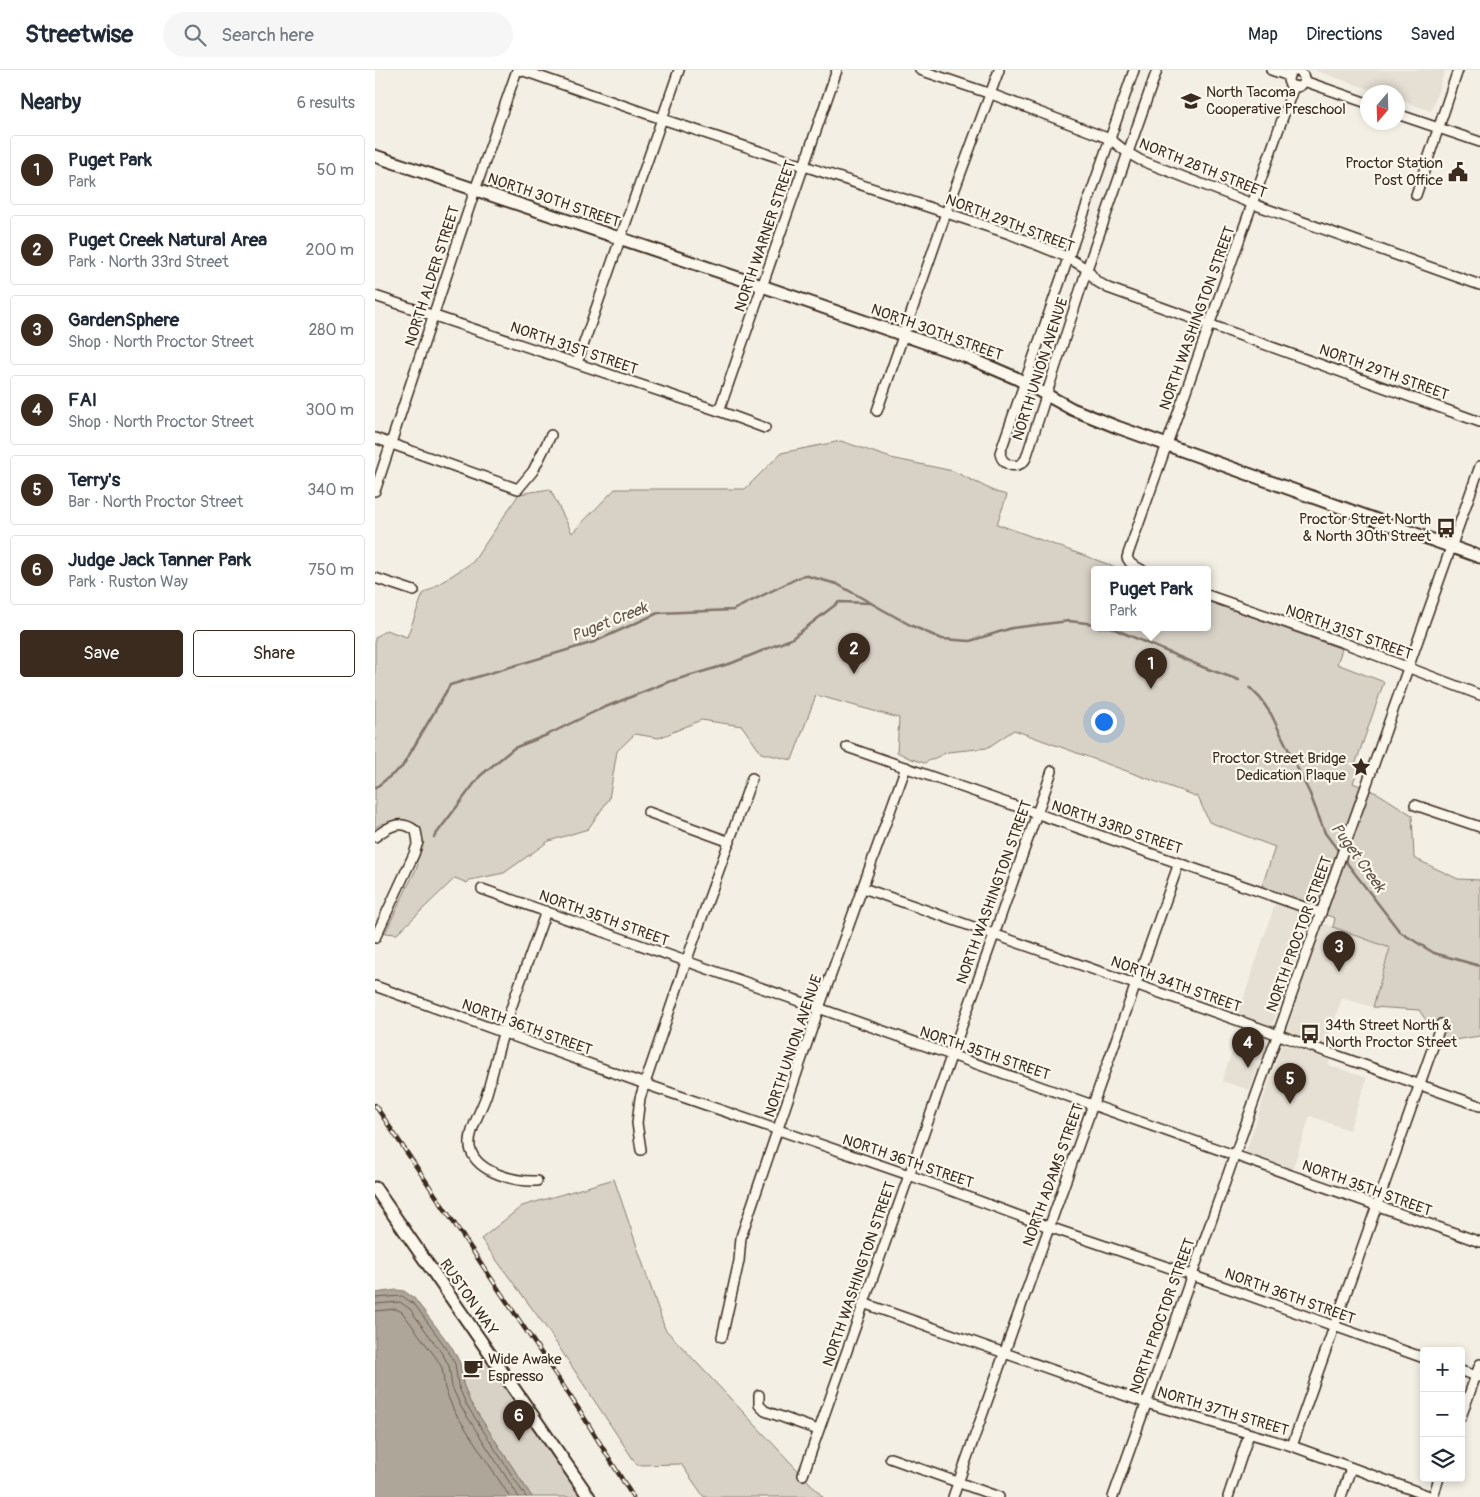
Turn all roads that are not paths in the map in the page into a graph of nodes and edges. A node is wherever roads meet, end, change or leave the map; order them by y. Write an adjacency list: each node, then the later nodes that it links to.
1 (517, 70): 25 (street, NORTH ALDER STREET)
2 (521, 70): 18 (street, NORTH 29TH STREET)
3 (679, 70): 18 (street)
4 (837, 70): 24 (street, NORTH WARNER STREET)
5 (920, 70): 15 (street, NORTH 28TH STREET)
6 (999, 70): 15 (street)
7 (1134, 70): 20 (street, NORTH UNION AVENUE)
8 (1157, 70): 22 (street, NORTH UNION AVENUE)
9 (1271, 70): 12 (street)
10 (1458, 70): 19 (street)
11 (1299, 71): 12 (street); 13 (street)
12 (1289, 76): 14 (street)
13 (1304, 81): 14 (street); 16 (street)
14 (1294, 86): 27 (street, NORTH WASHINGTON STREET)
15 (991, 94): 20 (street, NORTH 28TH STREET); 28 (street)
16 (1360, 101)
17 (1405, 117): 19 (street)
18 (662, 119): 24 (street, NORTH 29TH STREET); 29 (street)
19 (1438, 128): 21 (street); 26 (street)
20 (1110, 138): 22 (street, NORTH 28TH STREET); 30 (street, NORTH UNION AVENUE)
21 (1480, 142)
22 (1128, 153): 27 (street, NORTH 28TH STREET); 31 (street, NORTH UNION AVENUE)
23 (375, 156): 25 (main road, NORTH 30TH STREET)
24 (804, 166): 28 (street, NORTH 29TH STREET); 33 (street, NORTH WARNER STREET)
25 (475, 190): 29 (main road, NORTH 30TH STREET); 35 (street, NORTH ALDER STREET)
26 (1416, 195)
27 (1253, 204): 32 (street, NORTH 28TH STREET); 36 (street, NORTH WASHINGTON STREET)
28 (946, 213): 30 (street, NORTH 29TH STREET); 37 (street)
29 (620, 238): 33 (main road, NORTH 30TH STREET); 38 (street)
30 (1067, 257): 31 (street, NORTH 29TH STREET); 39 (street, NORTH UNION AVENUE)
31 (1087, 269): 36 (street, NORTH 29TH STREET); 40 (street, NORTH UNION AVENUE)
32 (1480, 285)
33 (762, 286): 37 (main road, NORTH 30TH STREET); 41 (street, NORTH WARNER STREET)
34 (375, 296): 35 (street, NORTH 31ST STREET)
35 (434, 316): 38 (street, NORTH 31ST STREET); 47 (street, NORTH ALDER STREET)
36 (1209, 324): 43 (street, NORTH 29TH STREET); 48 (street, NORTH WASHINGTON STREET)
37 (903, 334): 39 (main road, NORTH 30TH STREET); 42 (street)
38 (577, 363): 41 (street, NORTH 31ST STREET)
39 (1023, 382): 40 (main road, NORTH 30TH STREET); 40 (street, NORTH UNION AVENUE)
40 (1046, 395): 48 (main road, NORTH 30TH STREET)
41 (719, 411): 44 (street, NORTH 31ST STREET)
42 (877, 411)
43 (1480, 422)
44 (765, 428)
45 (551, 435): 47 (street)
46 (375, 438): 47 (street)
47 (391, 444): 50 (street, NORTH ALDER STREET)
48 (1167, 445): 51 (main road, NORTH 30TH STREET); 53 (street, NORTH WASHINGTON STREET)
49 (1480, 466): 51 (street, NORTH PROCTOR STREET)
50 (375, 491)
51 (1451, 547): 52 (main road, NORTH 30TH STREET); 57 (street, NORTH PROCTOR STREET)
52 (1480, 557)
53 (1135, 566)
54 (375, 578): 55 (street)
55 (414, 591)
56 (1211, 597): 57 (street, NORTH 31ST STREET)
57 (1407, 668): 58 (street, NORTH 31ST STREET); 73 (street, NORTH PROCTOR STREET)
58 (1480, 695)
59 (847, 747): 60 (street, NORTH 33RD STREET)
60 (906, 767): 65 (street, NORTH 33RD STREET); 70 (street, NORTH UNION AVENUE)
61 (1052, 771): 65 (street, NORTH WASHINGTON STREET)
62 (752, 778): 68 (street)
63 (1415, 805): 66 (street)
64 (648, 812): 68 (street)
65 (1037, 813): 69 (street, NORTH 33RD STREET); 74 (street, NORTH WASHINGTON STREET)
66 (1480, 827)
67 (375, 837): 75 (street)
68 (730, 842): 76 (street)
69 (1179, 863): 73 (street, NORTH 33RD STREET); 77 (street, NORTH ADAMS STREET)
70 (863, 888): 74 (street, NORTH 34TH STREET); 79 (street, NORTH UNION AVENUE)
71 (482, 889): 72 (street, NORTH 35TH STREET)
72 (546, 911): 76 (street, NORTH 35TH STREET); 81 (street)
73 (1321, 913): 82 (street, NORTH PROCTOR STREET)
74 (994, 934): 77 (street, NORTH 34TH STREET); 83 (street, NORTH WASHINGTON STREET)
75 (375, 938)
76 (686, 962): 79 (street, NORTH 35TH STREET); 84 (street)
77 (1136, 984): 82 (street, NORTH 34TH STREET); 86 (street, NORTH ADAMS STREET)
78 (375, 986): 81 (street, NORTH 36TH STREET)
79 (819, 1008): 83 (street, NORTH 35TH STREET); 88 (street, NORTH UNION AVENUE)
80 (1441, 1024): 85 (street)
81 (503, 1033): 84 (street, NORTH 36TH STREET); 92 (street)
82 (1277, 1034): 85 (street, NORTH 34TH STREET); 90 (street, NORTH PROCTOR STREET)
83 (951, 1055): 86 (street, NORTH 35TH STREET); 91 (street, NORTH WASHINGTON STREET)
84 (645, 1084): 88 (street, NORTH 36TH STREET); 89 (street)
85 (1420, 1085): 87 (street, NORTH 34TH STREET); 94 (street)
86 (1092, 1106): 90 (street, NORTH 35TH STREET); 95 (street, NORTH ADAMS STREET)
87 (1480, 1106)
88 (779, 1130): 91 (street, NORTH 36TH STREET); 100 (street, NORTH UNION AVENUE)
89 (641, 1150)
90 (1235, 1155): 94 (street, NORTH 35TH STREET); 97 (street, NORTH PROCTOR STREET)
91 (909, 1175): 95 (street, NORTH 36TH STREET); 98 (street, NORTH WASHINGTON STREET)
92 (537, 1181)
93 (375, 1188): 117 (main road, RUSTON WAY)
94 (1377, 1206): 96 (street, NORTH 35TH STREET); 99 (street)
95 (1049, 1227): 97 (street, NORTH 36TH STREET); 101 (street, NORTH ADAMS STREET)
96 (1480, 1242)
97 (1191, 1275): 99 (street, NORTH 36TH STREET); 107 (street, NORTH PROCTOR STREET)
98 (863, 1303): 101 (street, NORTH 37TH STREET); 109 (street, NORTH WASHINGTON STREET)
99 (1334, 1326): 102 (street, NORTH 36TH STREET); 111 (street)
100 (722, 1337)
101 (1004, 1353): 107 (street, NORTH 37TH STREET); 115 (street, NORTH ADAMS STREET)
102 (1420, 1357)
103 (1480, 1364): 105 (street)
104 (1465, 1372): 105 (street)
105 (1478, 1377): 108 (street)
106 (759, 1395): 109 (street)
107 (1146, 1403): 110 (street, NORTH 37TH STREET); 120 (street, NORTH PROCTOR STREET)
108 (1465, 1407)
109 (818, 1430): 114 (street, NORTH WASHINGTON STREET)
110 (1249, 1434): 111 (street, NORTH 37TH STREET); 121 (street)
111 (1291, 1446): 113 (street, NORTH 37TH STREET)
112 (890, 1458): 115 (street)
113 (1351, 1468): 122 (street); 123 (street, NORTH 37TH STREET)
114 (803, 1475)
115 (958, 1482): 118 (street, NORTH ADAMS STREET); 119 (street)
116 (1438, 1482): 123 (street)
117 (589, 1497)
118 (953, 1497)
119 (999, 1497)
120 (1113, 1497)
121 (1228, 1497)
122 (1341, 1497)
123 (1433, 1497)

